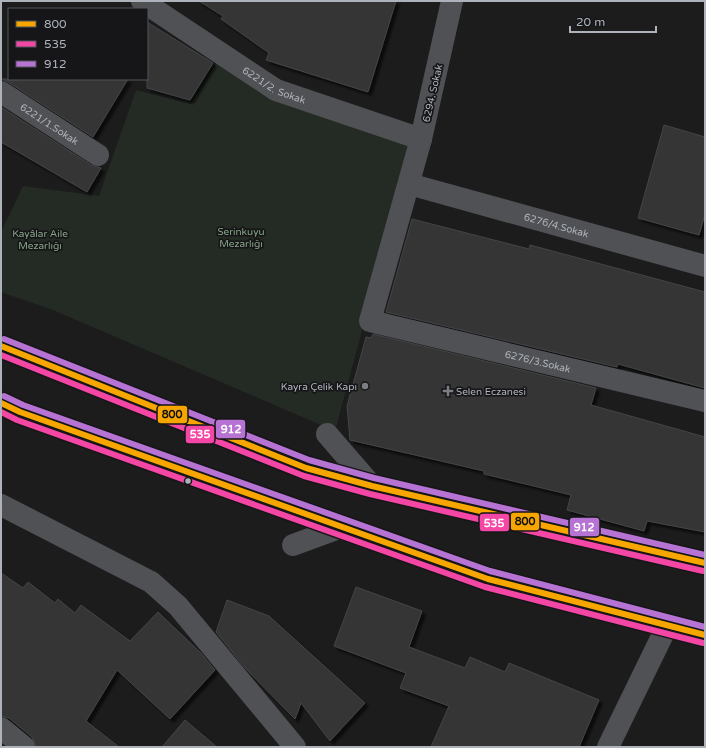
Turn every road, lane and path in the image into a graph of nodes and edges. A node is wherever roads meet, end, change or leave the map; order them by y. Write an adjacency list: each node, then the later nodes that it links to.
1 (142, 1): 4 (street, 6221/2. Sokak)
2 (446, 4): 4 (street, 6294. Sokak)
3 (1, 92): 5 (street, 6221/1.Sokak)
4 (421, 139): 6 (street, 6294. Sokak)
5 (98, 155)
6 (409, 184): 7 (street, 6276/4.Sokak); 8 (street, 6294. Sokak)
7 (705, 266)
8 (370, 321): 10 (street, 6276/3.Sokak)
9 (1, 346): 13 (highway)
10 (705, 401)
11 (1, 403): 15 (highway)
12 (326, 434): 13 (street)
13 (372, 486): 17 (highway)
14 (1, 506): 22 (street)
15 (342, 527): 16 (street); 18 (highway)
16 (293, 545)
17 (705, 563)
18 (667, 626): 19 (highway); 23 (street)
19 (705, 635)
20 (1, 728): 21 (street)
21 (24, 747)
22 (295, 747)
23 (608, 747)

